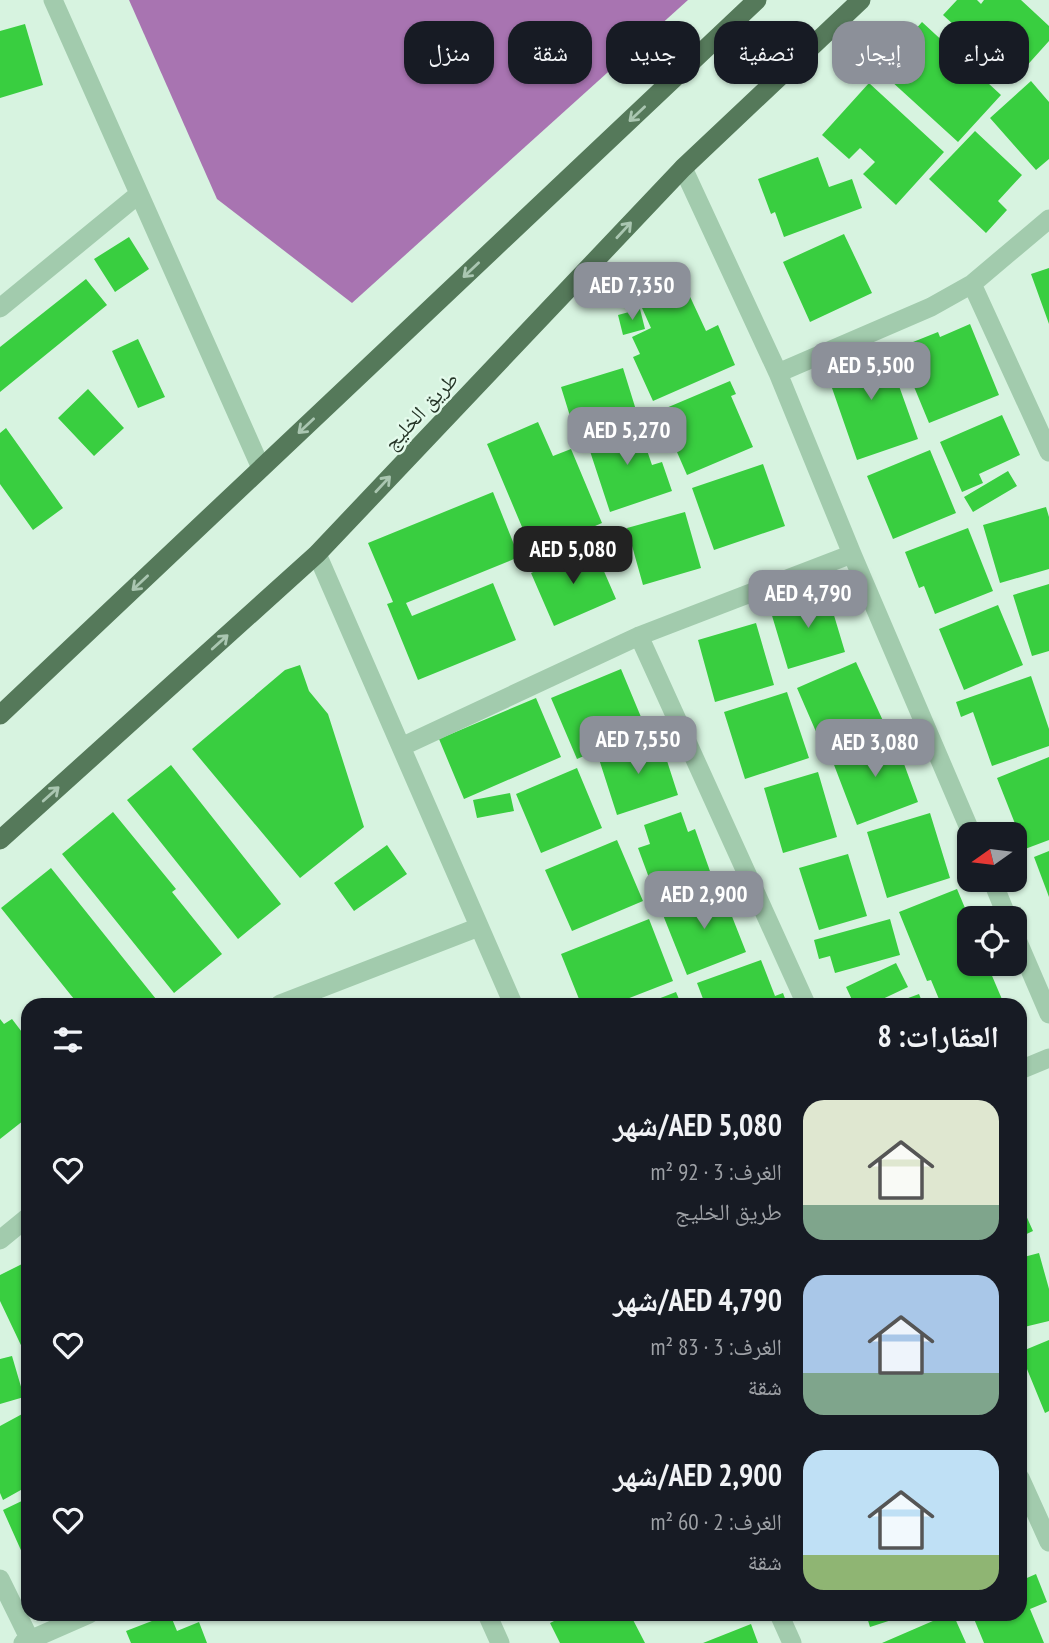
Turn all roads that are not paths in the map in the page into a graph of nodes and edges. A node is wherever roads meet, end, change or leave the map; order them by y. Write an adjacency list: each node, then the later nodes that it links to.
1 (53, 0): 5 (street)
2 (757, 0): 11 (main road, one-way to 11)
3 (861, 0): 4 (main road, طريق الخليج)
4 (683, 168): 9 (street); 12 (main road, طريق الخليج, one-way to 4)
5 (139, 194): 8 (street); 11 (street)
6 (1049, 219): 7 (street)
7 (972, 284): 9 (street); 10 (street)
8 (0, 307)
9 (778, 373): 13 (street)
10 (1049, 452)
11 (261, 468): 15 (main road, one-way to 15)
12 (317, 554): 16 (street); 18 (main road, طريق الخليج, one-way to 12)
13 (852, 554): 14 (street); 17 (street)
14 (639, 636): 16 (street); 23 (street)
15 (0, 715)
16 (401, 747): 19 (street)
17 (966, 822)
18 (0, 840)
19 (479, 927): 21 (street); 22 (street)
20 (1027, 963): 24 (street)
21 (296, 998)
22 (510, 998)
23 (803, 998)
24 (1049, 1014)
25 (1049, 1058): 26 (street)
26 (1027, 1067)
27 (21, 1223): 28 (street)
28 (0, 1240)
29 (1027, 1493): 30 (street)
30 (1049, 1542)
31 (0, 1579): 35 (street)
32 (73, 1621): 35 (street)
33 (490, 1621): 36 (street)
34 (782, 1621): 37 (street)
35 (27, 1641)
36 (500, 1643)
37 (792, 1643)

